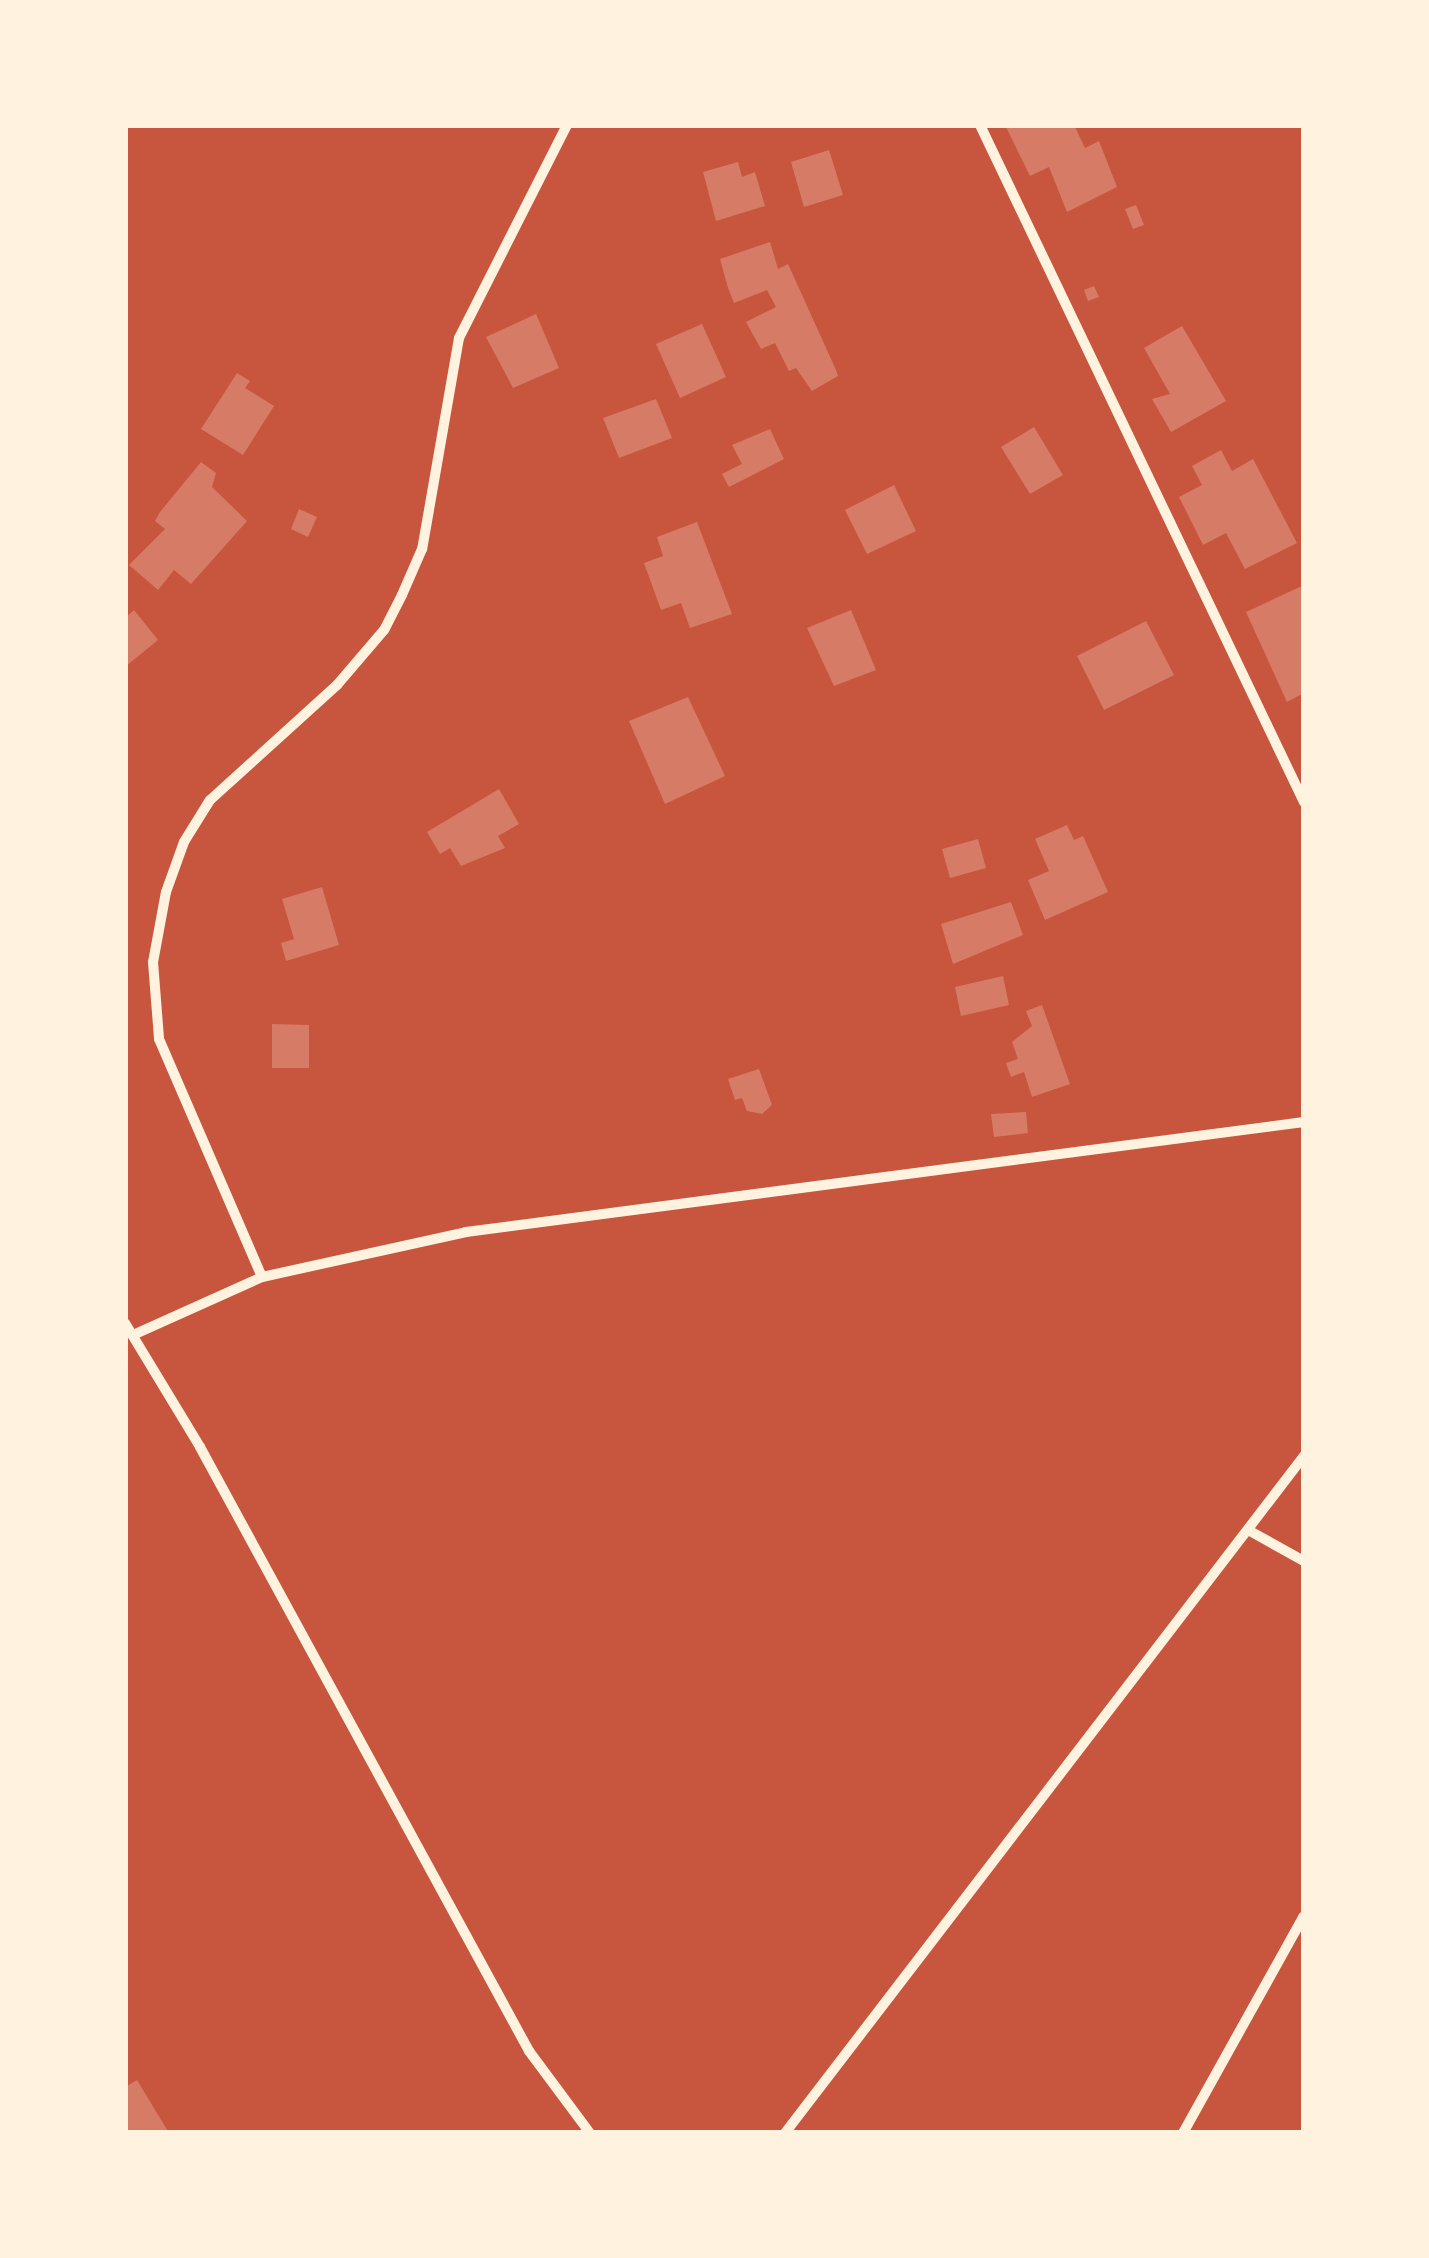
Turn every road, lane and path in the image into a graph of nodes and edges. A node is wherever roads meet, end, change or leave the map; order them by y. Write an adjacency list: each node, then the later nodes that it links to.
1 (567, 125): 5 (street)
2 (980, 125): 3 (street)
3 (1304, 802)
4 (1304, 1122): 5 (street)
5 (262, 1277): 7 (street)
6 (125, 1323): 7 (street)
7 (133, 1335): 12 (street)
8 (1304, 1456): 9 (street)
9 (1248, 1530): 10 (street); 13 (street)
10 (1304, 1561)
11 (1304, 1916): 14 (street)
12 (590, 2133)
13 (785, 2133)
14 (1184, 2133)

